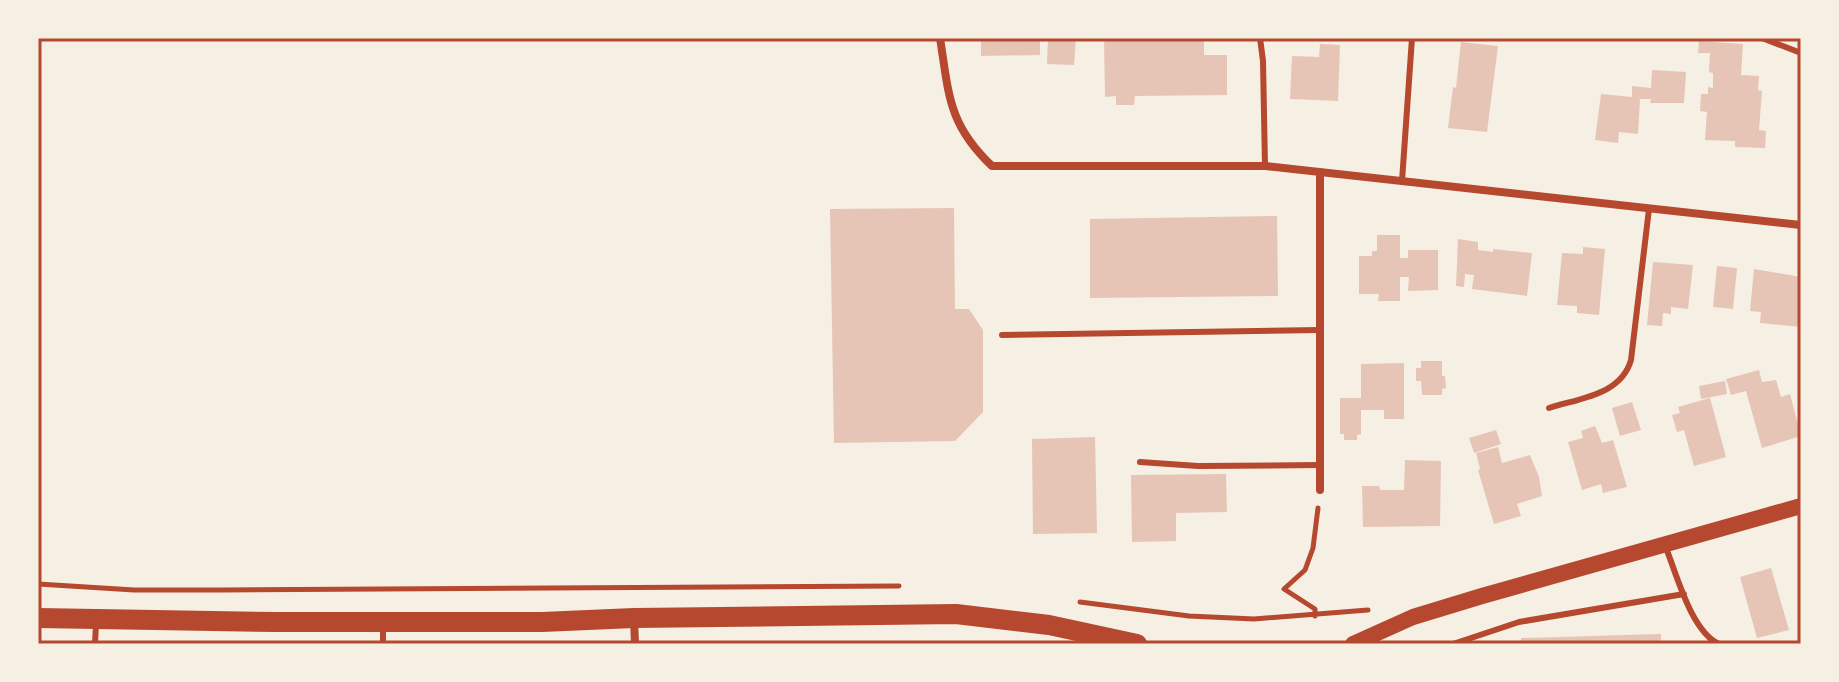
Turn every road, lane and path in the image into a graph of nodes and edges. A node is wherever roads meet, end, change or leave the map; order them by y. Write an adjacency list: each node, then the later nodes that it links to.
1 (940, 38): 6 (street)
2 (1260, 38): 6 (lane)
3 (1412, 38): 8 (lane)
4 (1762, 38): 5 (lane)
5 (1801, 53)
6 (1265, 166): 7 (street)
7 (1320, 172): 8 (street); 11 (street)
8 (1402, 181): 9 (street)
9 (1649, 209): 10 (street); 13 (lane)
10 (1801, 225)
11 (1320, 330): 12 (lane); 15 (street)
12 (1002, 335)
13 (1549, 408)
14 (1140, 462): 15 (lane)
15 (1320, 465): 16 (street)
16 (1320, 490): 20 (path)
17 (1801, 506): 18 (main road)
18 (1665, 544): 19 (lane); 29 (main road)
19 (1684, 594): 30 (lane); 31 (lane)
20 (1315, 616)
21 (38, 618): 23 (main road)
22 (634, 618): 24 (main road); 27 (street); 28 (main road)
23 (96, 619): 24 (main road); 25 (lane)
24 (384, 621): 26 (lane)
25 (95, 644)
26 (383, 644)
27 (635, 644)
28 (1137, 644)
29 (1353, 644)
30 (1453, 644)
31 (1719, 644)

